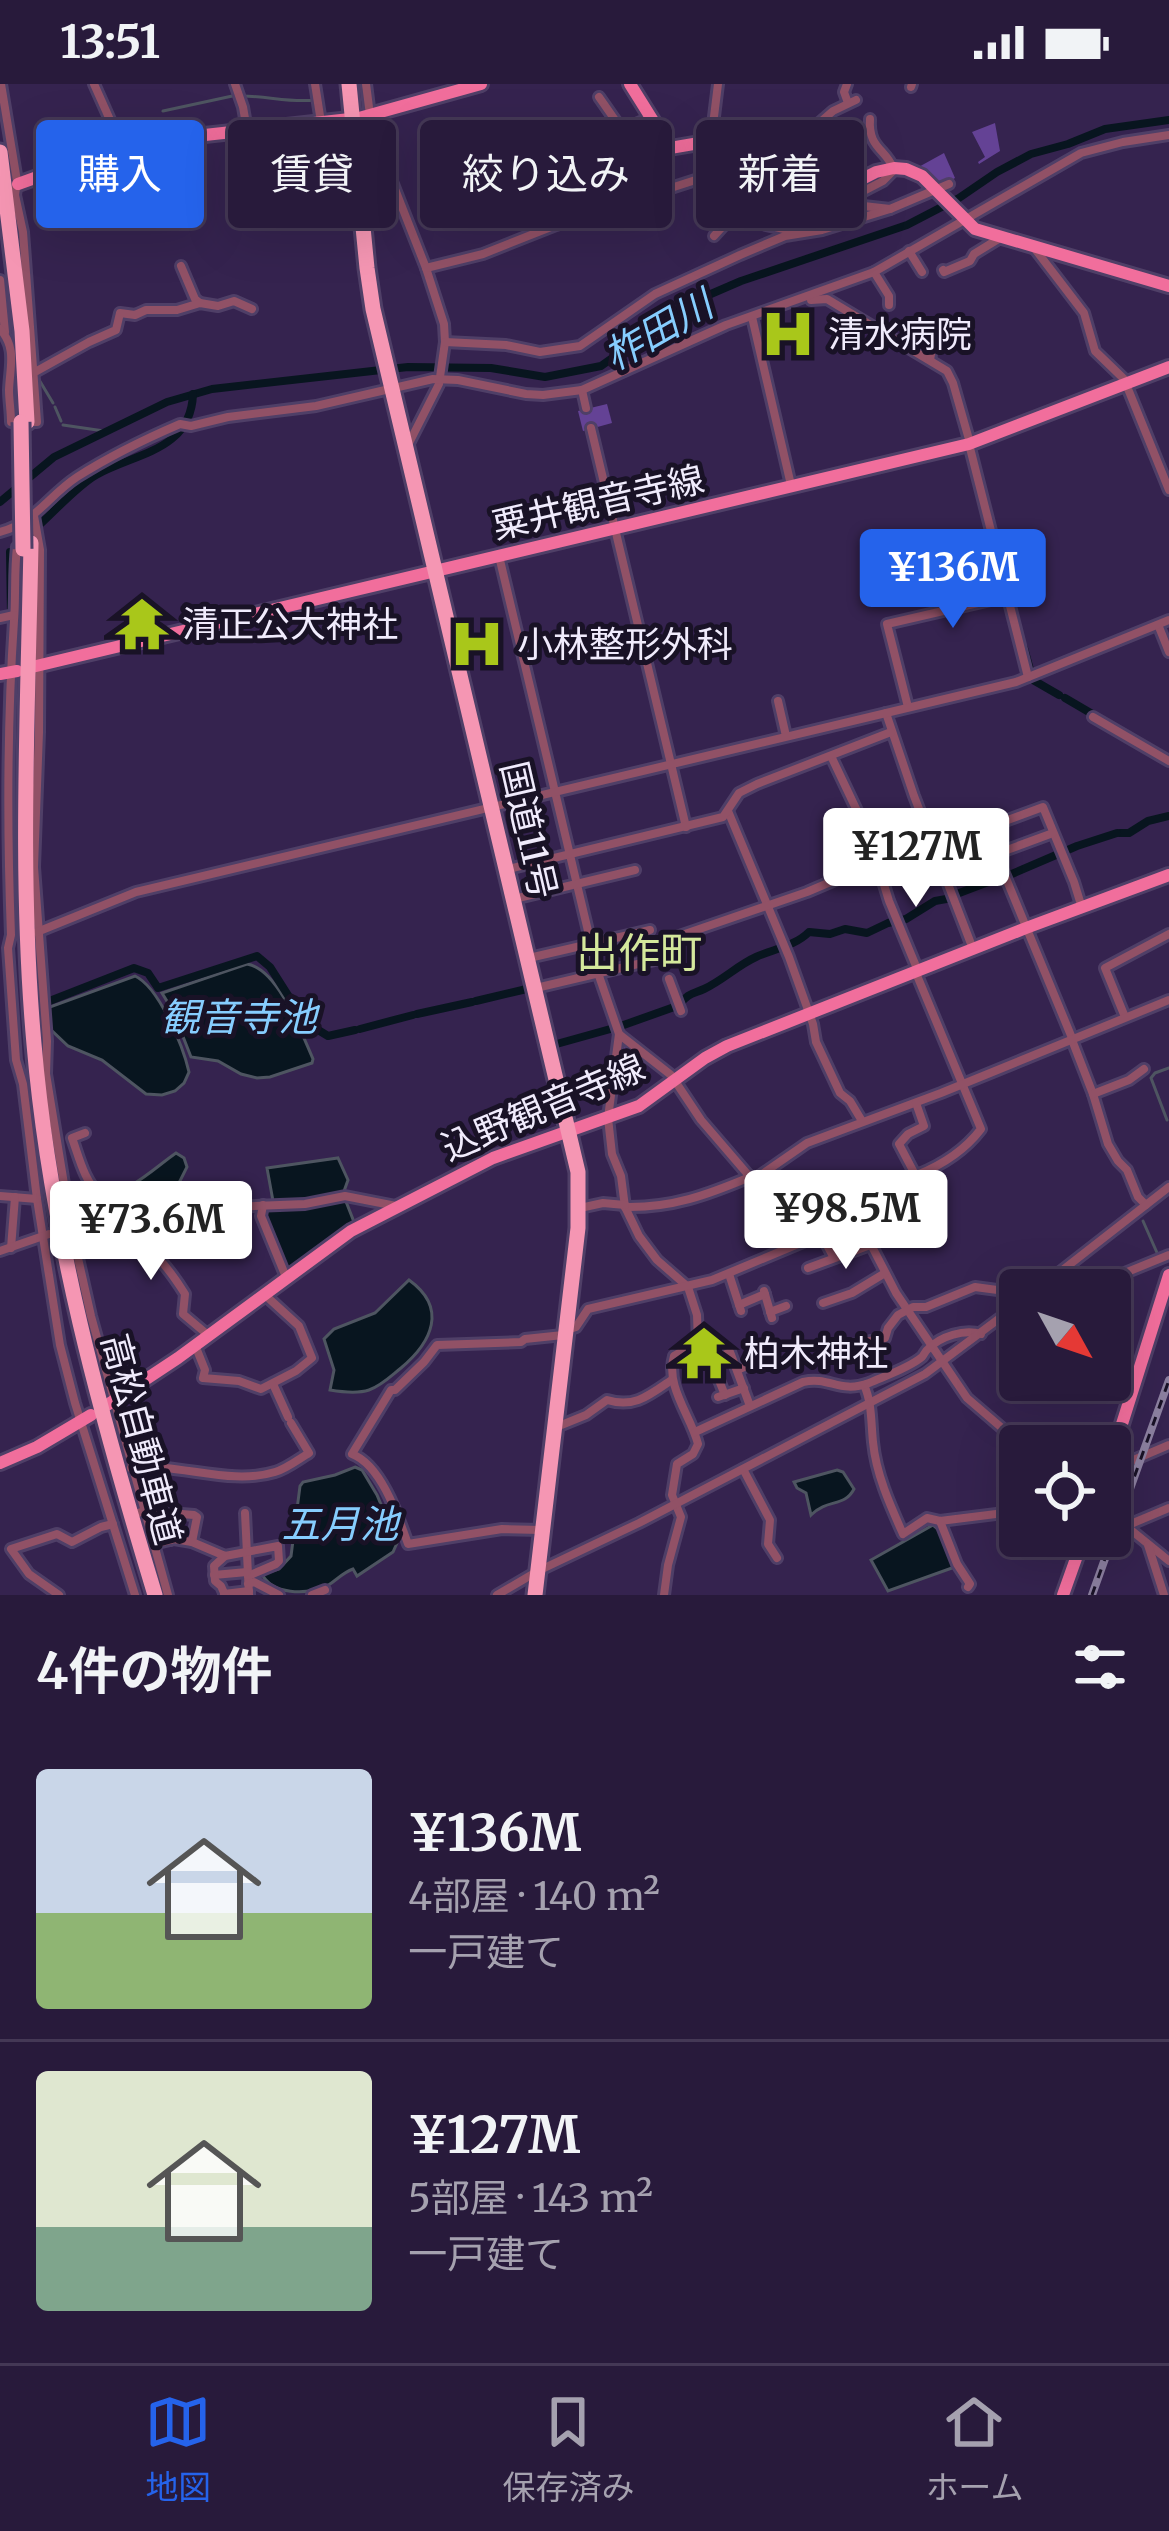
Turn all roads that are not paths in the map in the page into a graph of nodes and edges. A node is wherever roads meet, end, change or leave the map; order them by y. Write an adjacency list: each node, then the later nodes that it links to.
1 (1, 84): 29 (street)
2 (94, 84): 16 (street)
3 (235, 84): 17 (street)
4 (315, 84): 18 (street)
5 (350, 84): 14 (highway, 国道11号)
6 (366, 84): 12 (street)
7 (481, 84): 12 (main road)
8 (630, 84): 13 (main road)
9 (718, 84): 20 (street)
10 (847, 84): 21 (street)
11 (599, 97): 13 (street)
12 (370, 116): 14 (main road); 43 (street)
13 (650, 118): 23 (main road)
14 (352, 119): 19 (main road); 64 (highway, 国道11号)
15 (870, 119): 25 (street)
16 (110, 120)
17 (244, 120)
18 (321, 120)
19 (342, 120)
20 (714, 120)
21 (822, 120)
22 (1169, 135): 33 (street)
23 (696, 144)
24 (0, 152): 67 (highway, 高松自動車道)
25 (894, 168): 26 (main road); 28 (main road); 30 (street)
26 (864, 178)
27 (696, 180): 43 (street)
28 (943, 187): 32 (street); 33 (main road)
29 (13, 188): 61 (street); 67 (highway, 高松自動車道)
30 (864, 191)
31 (864, 205): 32 (street)
32 (890, 209): 37 (street)
33 (965, 220): 39 (main road); 41 (street)
34 (721, 228): 38 (street)
35 (769, 228): 37 (street)
36 (796, 228): 37 (street)
37 (784, 233): 58 (street)
38 (714, 236)
39 (1002, 238): 40 (main road); 44 (street)
40 (1033, 246): 48 (main road); 63 (street)
41 (909, 251): 45 (street); 46 (street)
42 (181, 266): 51 (street)
43 (426, 268): 58 (street)
44 (943, 270)
45 (874, 272): 49 (street); 52 (street)
46 (922, 272)
47 (0, 280): 57 (street)
48 (1169, 286)
49 (836, 288): 50 (street); 53 (street)
50 (824, 298): 53 (street); 59 (street)
51 (200, 303): 54 (street); 61 (street)
52 (889, 304)
53 (786, 305): 55 (street)
54 (252, 309)
55 (752, 317): 65 (street); 71 (street)
56 (943, 326): 59 (street)
57 (2, 331): 61 (street)
58 (445, 342): 62 (street)
59 (930, 360): 69 (street)
60 (1169, 367): 63 (main road, 粟井観音寺線)
61 (35, 372)
62 (440, 381): 64 (street); 65 (street); 70 (street)
63 (1126, 384): 69 (main road, 粟井観音寺線); 72 (street)
64 (392, 388): 70 (highway, 国道11号); 73 (street)
65 (582, 390): 66 (street)
66 (586, 408)
67 (24, 422): 235 (highway, 高松自動車道, bridge)
68 (591, 428): 75 (street)
69 (969, 444): 71 (main road, 粟井観音寺線); 79 (street)
70 (407, 451): 78 (highway, 国道11号)
71 (791, 487): 75 (main road, 粟井観音寺線)
72 (1169, 490)
73 (34, 516): 74 (street); 87 (street)
74 (16, 528): 76 (street); 81 (street)
75 (615, 528): 77 (main road, 粟井観音寺線); 97 (street)
76 (0, 532)
77 (499, 556): 78 (main road, 粟井観音寺線); 98 (street)
78 (436, 571): 85 (main road, 粟井観音寺線); 99 (highway, 国道11号)
79 (1008, 596): 88 (street); 90 (street)
80 (197, 612): 85 (street)
81 (14, 615): 82 (street); 87 (street)
82 (0, 618)
83 (1169, 620): 88 (street)
84 (1159, 626): 86 (street)
85 (200, 627): 87 (main road, 粟井観音寺線)
86 (1169, 652)
87 (19, 670): 117 (street); 120 (street)
88 (1028, 677): 90 (street)
89 (778, 701): 94 (street)
90 (908, 707): 91 (street)
91 (886, 712): 93 (street); 94 (street)
92 (1093, 717): 96 (street)
93 (891, 732): 95 (street); 104 (street)
94 (786, 736): 97 (street)
95 (831, 756): 100 (street); 107 (street)
96 (1169, 761)
97 (670, 764): 98 (street); 101 (street)
98 (555, 791): 99 (street); 105 (street)
99 (493, 807): 108 (highway, 国道11号); 117 (street)
100 (728, 811): 101 (street); 113 (street)
101 (686, 826): 105 (street)
102 (986, 828): 103 (street); 104 (street); 106 (street)
103 (1053, 833): 106 (street); 114 (street)
104 (932, 843): 107 (street); 121 (street)
105 (571, 854): 108 (street); 111 (street)
106 (996, 854): 115 (street)
107 (875, 863): 113 (street); 123 (street)
108 (507, 869): 112 (highway, 国道11号)
109 (635, 870): 111 (street)
110 (1169, 875): 114 (main road, 込野観音寺線)
111 (578, 884): 112 (street); 119 (street)
112 (514, 899): 122 (highway, 国道11号)
113 (766, 905): 124 (street); 129 (street)
114 (1082, 908): 115 (main road, 込野観音寺線)
115 (1026, 928): 121 (main road, 込野観音寺線); 132 (street)
116 (650, 930): 119 (street)
117 (37, 932): 157 (street)
118 (1169, 934): 130 (street)
119 (591, 943): 122 (street); 124 (street)
120 (5, 945): 147 (street)
121 (973, 950): 123 (main road, 込野観音寺線)
122 (528, 958): 126 (highway, 国道11号)
123 (917, 972): 129 (main road, 込野観音寺線); 135 (street)
124 (598, 973): 126 (street); 131 (street)
125 (669, 979): 128 (street)
126 (535, 988): 140 (highway, 国道11号)
127 (1169, 1000): 130 (street)
128 (681, 1011)
129 (810, 1015): 134 (main road, 込野観音寺線); 139 (street)
130 (1125, 1017): 132 (street)
131 (619, 1034): 134 (street); 138 (street)
132 (1072, 1039): 135 (street); 136 (street)
133 (1144, 1069): 136 (street)
134 (676, 1080): 138 (main road, 込野観音寺線); 143 (street)
135 (963, 1083): 137 (street); 142 (street)
136 (1093, 1094): 149 (street)
137 (916, 1103): 139 (street); 142 (street)
138 (608, 1118): 140 (main road, 込野観音寺線); 151 (street)
139 (862, 1121): 143 (street)
140 (570, 1131): 150 (main road, 込野観音寺線); 152 (highway, 国道11号)
141 (85, 1133): 155 (street)
142 (917, 1175): 156 (street)
143 (752, 1178): 151 (street); 156 (street)
144 (1169, 1187): 149 (street)
145 (0, 1196): 146 (street)
146 (15, 1197): 147 (street); 154 (street)
147 (37, 1199): 158 (street)
148 (263, 1205): 150 (street); 155 (street); 170 (street)
149 (1146, 1205): 165 (street)
150 (398, 1206): 170 (main road, 込野観音寺線)
151 (625, 1206): 152 (street); 171 (street)
152 (579, 1208): 178 (highway, 国道11号)
153 (0, 1212): 154 (street)
154 (14, 1214): 161 (street)
155 (102, 1219): 157 (street); 180 (street)
156 (847, 1224): 159 (street); 160 (street)
157 (67, 1228): 192 (street)
158 (46, 1234): 161 (street); 195 (street)
159 (821, 1234): 163 (street); 168 (street)
160 (874, 1244): 163 (street); 167 (street)
161 (5, 1250)
162 (1169, 1256): 166 (street)
163 (834, 1258): 164 (street)
164 (808, 1268)
165 (1064, 1269)
166 (1131, 1269)
167 (885, 1273): 174 (street); 176 (street)
168 (729, 1274): 171 (street); 175 (street)
169 (1169, 1275): 196 (main road)
170 (286, 1277): 173 (main road, 込野観音寺線)
171 (688, 1287): 178 (street); 185 (street)
172 (999, 1290): 176 (street)
173 (263, 1294): 180 (main road, 込野観音寺線); 189 (street)
174 (823, 1303)
175 (786, 1306)
176 (907, 1309): 182 (street); 183 (street)
177 (999, 1319): 179 (street)
178 (566, 1332): 198 (highway, 国道11号); 214 (street)
179 (981, 1334): 182 (street); 186 (street)
180 (208, 1335): 181 (main road, 込野観音寺線)
181 (195, 1345): 189 (street); 192 (main road, 込野観音寺線)
182 (931, 1345): 186 (street); 190 (street)
183 (832, 1349)
184 (773, 1355): 187 (street)
185 (698, 1357): 187 (street); 191 (street); 199 (street)
186 (943, 1363): 193 (street); 197 (street)
187 (737, 1370): 191 (street)
188 (670, 1381): 198 (street)
189 (273, 1384): 203 (street)
190 (864, 1385): 193 (street); 194 (street)
191 (744, 1388): 194 (street)
192 (111, 1402): 203 (street)
193 (868, 1404): 204 (street); 211 (street)
194 (751, 1406): 199 (street)
195 (86, 1418): 202 (main road); 212 (street)
196 (1123, 1425)
197 (999, 1426)
198 (554, 1428): 214 (highway, 国道11号)
199 (694, 1432): 205 (street)
200 (1169, 1445): 201 (street)
201 (1131, 1459)
202 (0, 1463)
203 (131, 1468): 207 (street)
204 (743, 1469): 205 (street); 225 (street)
205 (676, 1504): 227 (street); 241 (street)
206 (1169, 1508): 213 (street)
207 (141, 1512): 209 (street); 219 (street)
208 (245, 1513): 221 (street)
209 (178, 1514): 216 (street); 217 (street)
210 (999, 1514): 211 (street)
211 (940, 1521): 230 (street)
212 (114, 1522): 220 (street); 234 (street)
213 (1131, 1524)
214 (542, 1530): 227 (highway, 国道11号)
215 (1131, 1530): 218 (street)
216 (170, 1540): 217 (street); 219 (street)
217 (192, 1541): 223 (street)
218 (1147, 1543): 226 (street); 243 (street)
219 (153, 1544): 236 (street)
220 (12, 1552): 222 (street); 233 (street)
221 (246, 1552): 223 (street); 229 (street); 229 (street)
222 (0, 1556)
223 (225, 1556): 228 (street)
224 (1077, 1557): 242 (main road)
225 (777, 1558)
226 (1169, 1561)
227 (538, 1571): 239 (street); 240 (highway, 国道11号)
228 (214, 1575): 229 (street); 232 (street)
229 (248, 1584): 232 (street); 237 (street)
230 (968, 1587)
231 (326, 1590): 238 (street)
232 (224, 1594)
233 (59, 1595)
234 (135, 1595)
235 (151, 1595)
236 (168, 1595)
237 (277, 1595)
238 (312, 1595)
239 (497, 1595)
240 (535, 1595)
241 (664, 1595)
242 (1063, 1595)
243 (1164, 1595)

